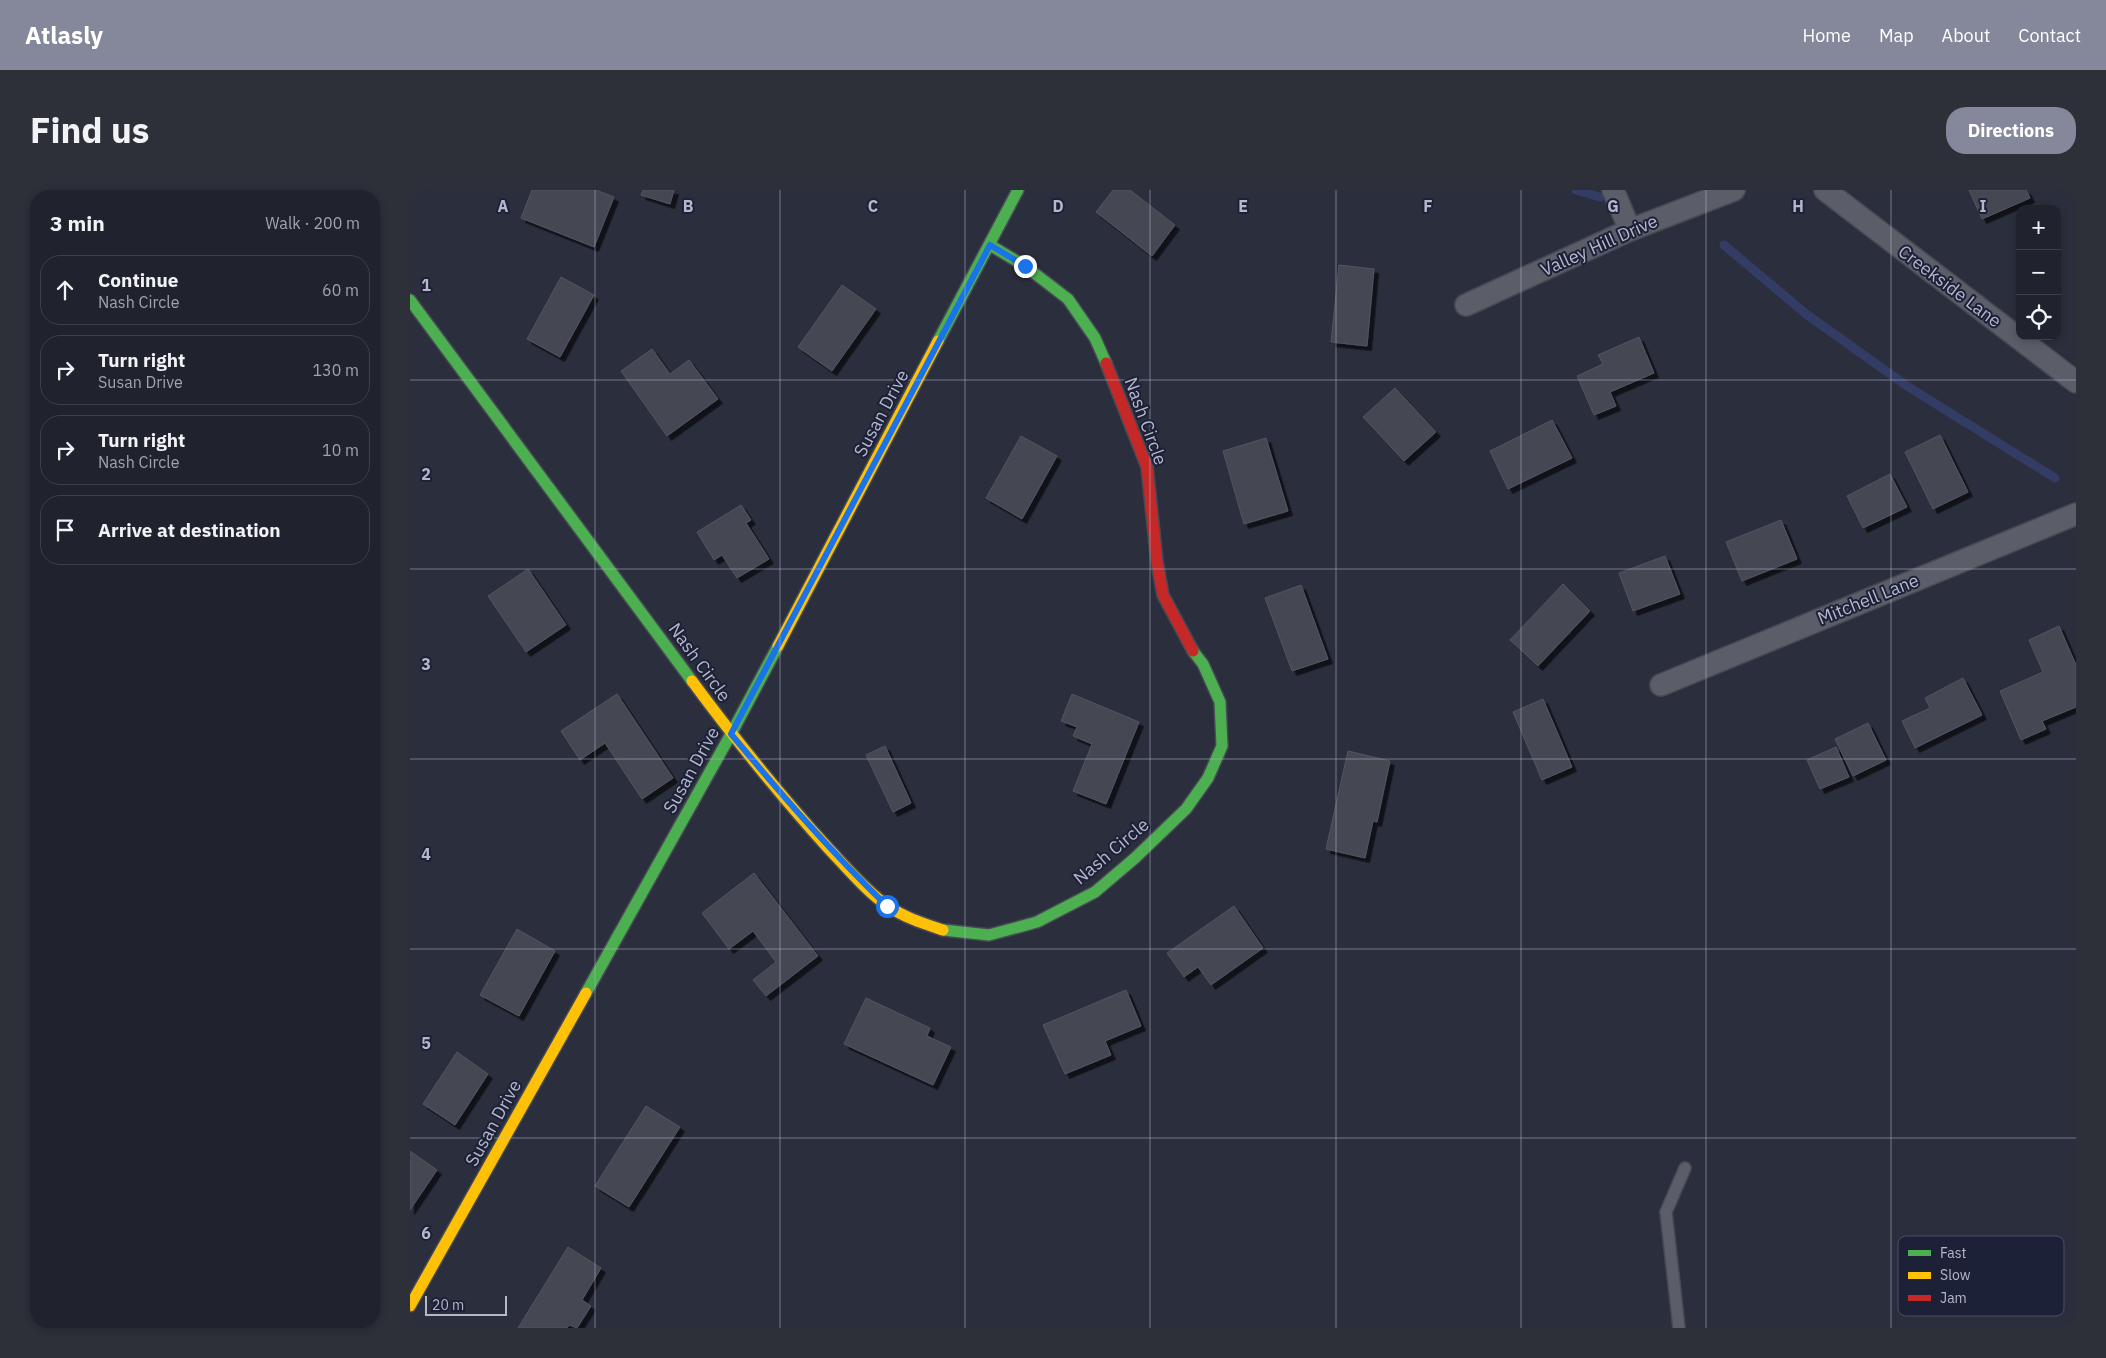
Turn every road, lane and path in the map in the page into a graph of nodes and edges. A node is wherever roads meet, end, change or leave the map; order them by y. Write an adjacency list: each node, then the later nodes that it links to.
1 (1018, 190): 6 (street, Susan Drive)
2 (1613, 190): 5 (street)
3 (1734, 190): 5 (street, Valley Hill Drive)
4 (1825, 190): 9 (street, Creekside Lane)
5 (1630, 230): 8 (street, Valley Hill Drive)
6 (990, 245): 12 (street, Susan Drive); 12 (street, Nash Circle)
7 (410, 300): 12 (street, Nash Circle)
8 (1466, 305)
9 (2076, 382)
10 (2076, 514): 11 (street, Mitchell Lane)
11 (1661, 685)
12 (731, 734): 14 (street, Susan Drive)
13 (1684, 1168): 15 (lane)
14 (410, 1306)
15 (1679, 1328)

